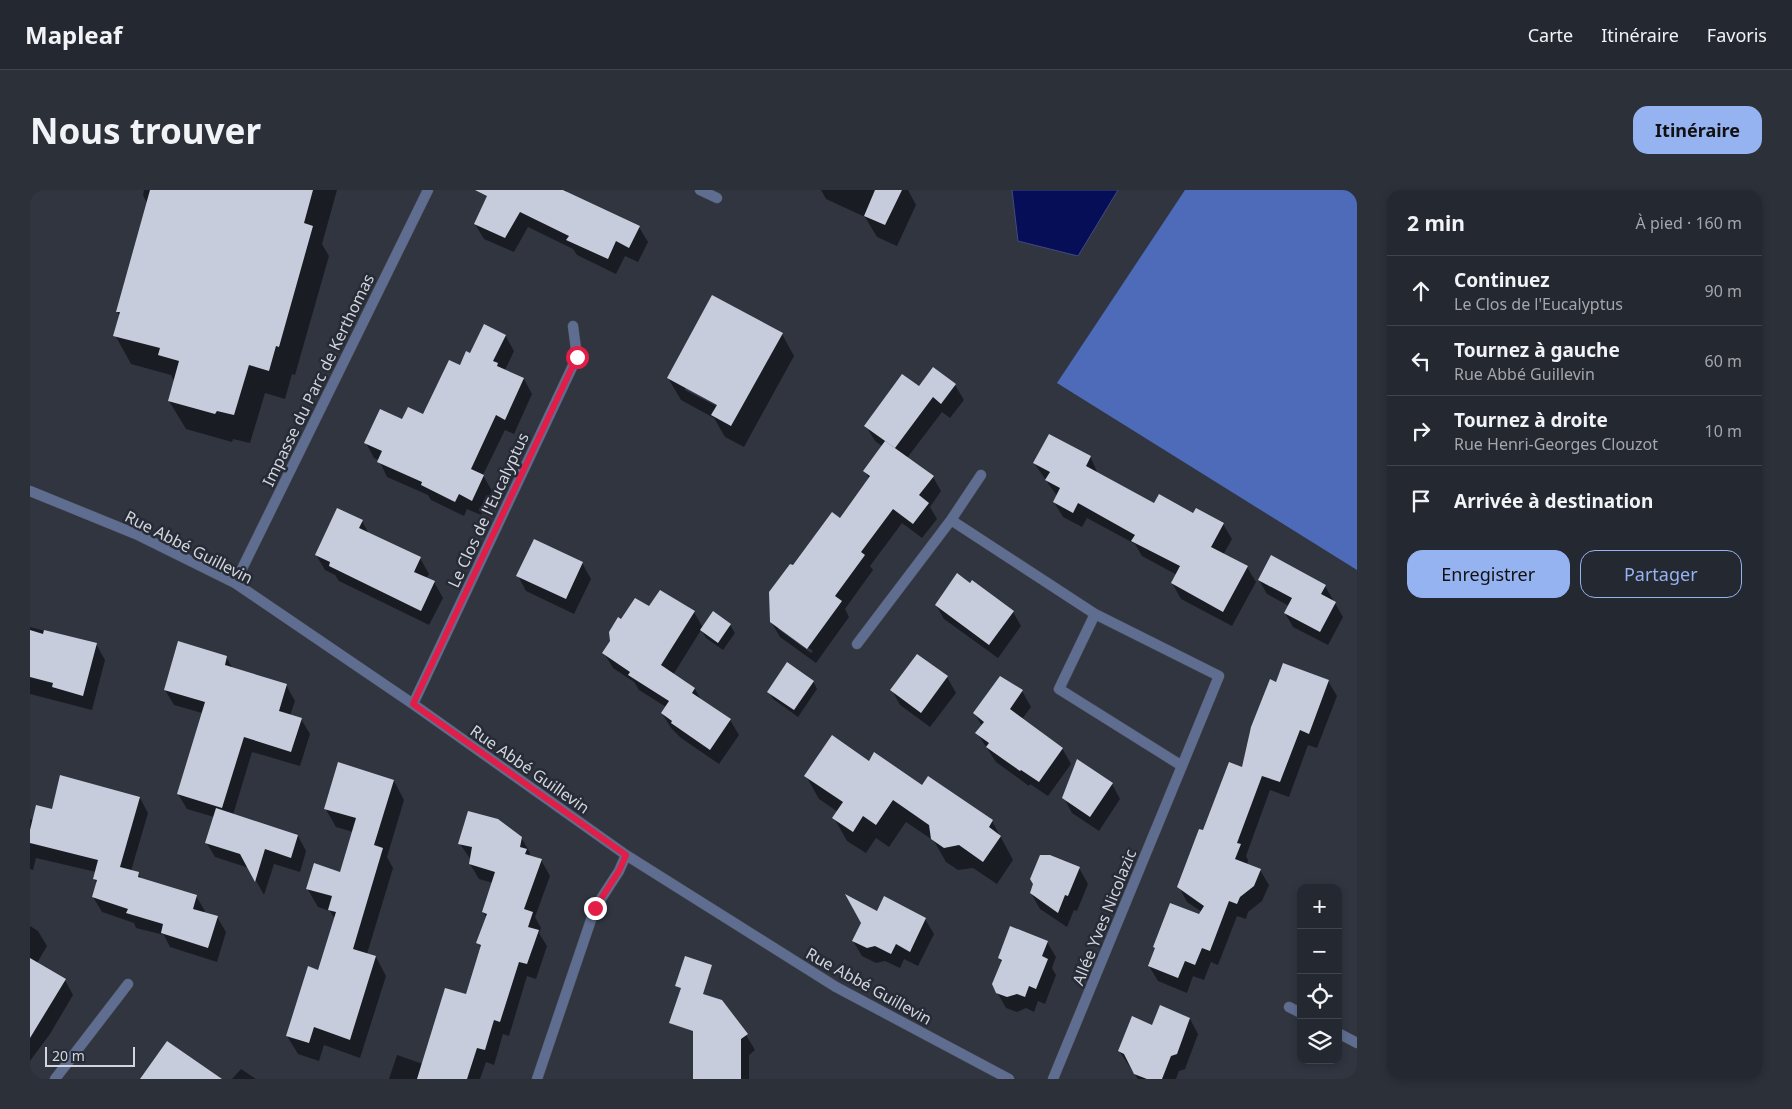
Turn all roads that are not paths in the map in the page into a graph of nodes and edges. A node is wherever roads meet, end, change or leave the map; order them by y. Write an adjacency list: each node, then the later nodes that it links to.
1 (428, 190): 8 (street, Impasse du Parc de Kerthomas)
2 (700, 190): 3 (street)
3 (717, 198)
4 (573, 326): 11 (street, Le Clos de l'Eucalyptus)
5 (981, 475): 7 (street)
6 (30, 491): 8 (street, Rue Abbé Guillevin)
7 (951, 520): 9 (street); 10 (street)
8 (235, 583): 11 (street, Rue Abbé Guillevin)
9 (1095, 614): 12 (street); 12 (street, Allée Yves Nicolazic)
10 (857, 644)
11 (413, 704): 13 (street, Rue Abbé Guillevin)
12 (1182, 766): 22 (street, Allée Yves Nicolazic)
13 (626, 855): 20 (street); 21 (street, Rue Abbé Guillevin)
14 (128, 984): 19 (street)
15 (1288, 1007): 16 (street)
16 (1297, 1012)
17 (1342, 1035): 18 (street)
18 (1357, 1043)
19 (55, 1079)
20 (536, 1079)
21 (1009, 1079)
22 (1053, 1079)

